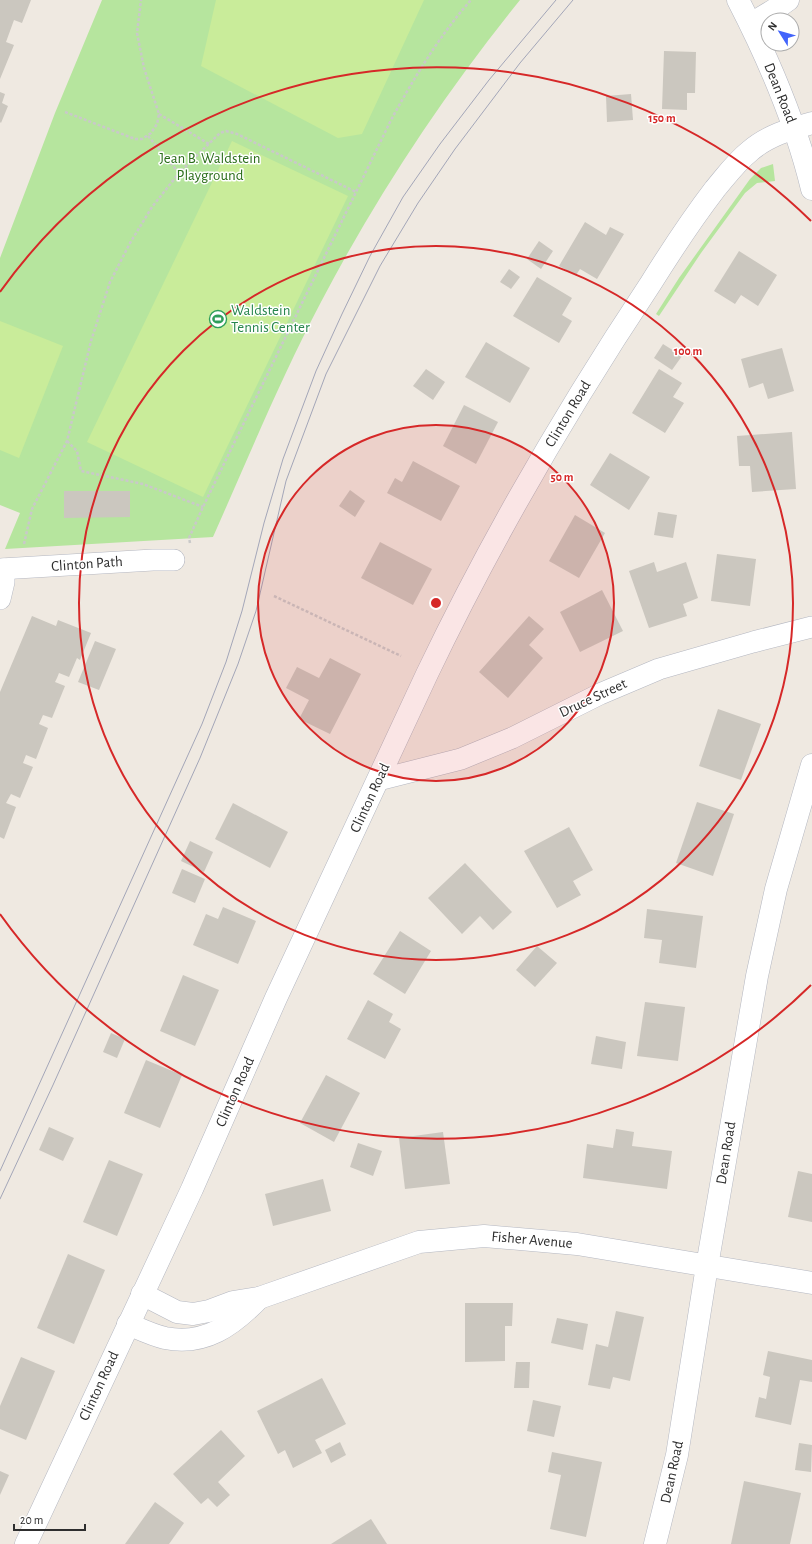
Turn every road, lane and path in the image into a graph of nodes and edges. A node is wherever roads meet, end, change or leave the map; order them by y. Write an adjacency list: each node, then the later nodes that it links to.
1 (141, 0): 7 (path)
2 (471, 0): 13 (path)
3 (738, 0): 5 (street, Dean Road)
4 (788, 0): 5 (street)
5 (751, 24): 8 (street, Dean Road)
6 (65, 112): 9 (path)
7 (159, 114): 9 (path); 10 (path)
8 (803, 126): 12 (street, Dean Road); 24 (street, Clinton Road)
9 (148, 136): 11 (path)
10 (208, 144): 11 (path); 13 (path)
11 (179, 173): 14 (path)
12 (812, 189)
13 (356, 192): 15 (path)
14 (67, 441): 15 (path); 18 (path)
15 (203, 507): 16 (path)
16 (189, 538)
17 (174, 560): 18 (street, Clinton Path)
18 (8, 569): 20 (street)
19 (274, 596): 22 (path)
20 (0, 599)
21 (812, 627): 24 (street, Druce Street)
22 (401, 656)
23 (812, 766): 25 (street, Dean Road)
24 (378, 780): 27 (street, Clinton Road)
25 (707, 1266): 26 (street, Fisher Avenue); 28 (street, Fisher Avenue); 31 (street, Dean Road)
26 (812, 1283)
27 (142, 1294): 28 (street, Fisher Avenue); 29 (street, Clinton Road)
28 (259, 1298): 29 (street, Fisher Avenue)
29 (128, 1324): 30 (street, Clinton Road)
30 (26, 1544)
31 (655, 1544)

